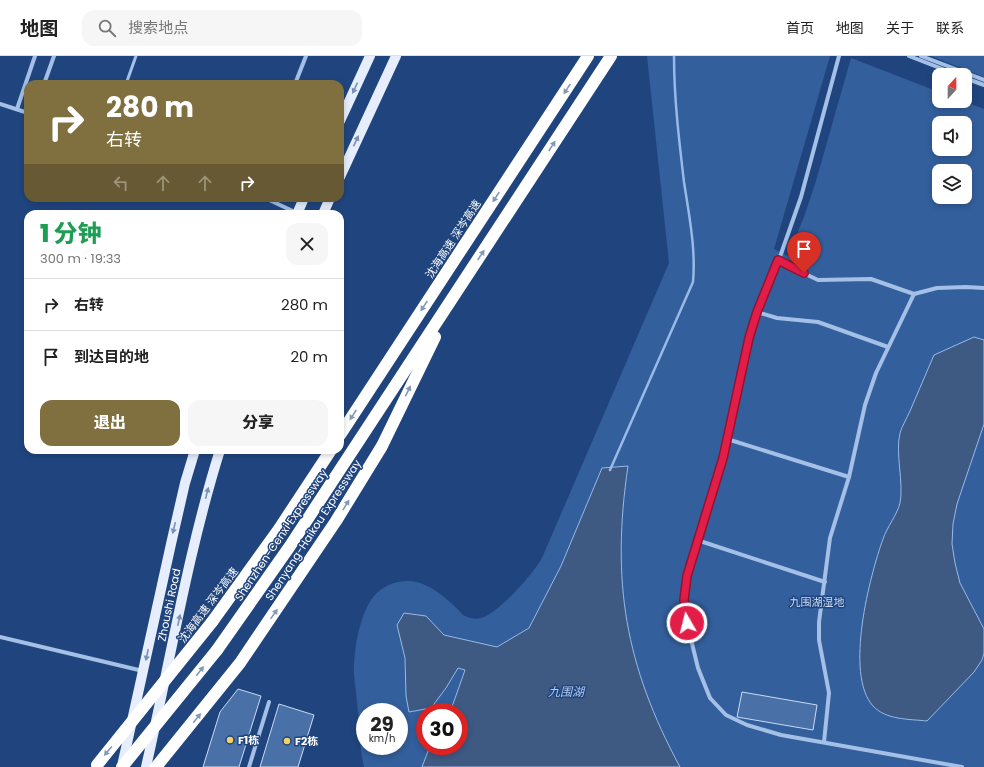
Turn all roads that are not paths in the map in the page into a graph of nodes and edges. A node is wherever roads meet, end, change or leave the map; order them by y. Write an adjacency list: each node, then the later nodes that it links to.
1 (35, 56): 13 (street)
2 (54, 56): 14 (street)
3 (136, 56): 15 (lane)
4 (306, 56): 16 (street)
5 (370, 56): 24 (main road, one-way to 24)
6 (396, 56): 25 (main road, one-way to 6)
7 (588, 56): 34 (highway, 沈海高速 深岑高速, one-way to 34)
8 (611, 56): 29 (highway, one-way to 8)
9 (839, 56): 28 (street)
10 (909, 56): 12 (street)
11 (921, 56): 17 (street)
12 (940, 68)
13 (27, 80)
14 (45, 80)
15 (127, 80)
16 (297, 80)
17 (984, 80)
18 (972, 81): 19 (street)
19 (984, 85)
20 (24, 88): 22 (street)
21 (0, 104): 22 (street)
22 (17, 109): 23 (street)
23 (24, 112)
24 (344, 112)
25 (344, 168)
26 (273, 202): 27 (street)
27 (290, 210)
28 (778, 260): 31 (street); 32 (street)
29 (460, 288): 47 (highway, Shenzhen-Cenxi Expressway, one-way to 29, bridge); 49 (highway, Shenyang-Haikou Expressway, one-way to 29)
30 (984, 288): 31 (street)
31 (914, 294): 33 (street)
32 (757, 312): 33 (street); 35 (street)
33 (888, 347): 39 (street)
34 (344, 430)
35 (727, 439): 39 (street); 40 (street)
36 (194, 454): 43 (main road, Zhoushi Road, one-way to 43)
37 (219, 454): 48 (main road, Zhoushi Road, one-way to 37)
38 (328, 454): 46 (highway, 沈海高速 深岑高速, one-way to 46, bridge)
39 (850, 477): 41 (street)
40 (697, 540): 41 (street); 45 (street)
41 (824, 582): 45 (street)
42 (0, 637): 43 (street)
43 (144, 671): 47 (main road, Zhoushi Road)
44 (269, 702): 50 (street)
45 (824, 742): 51 (street)
46 (96, 766)
47 (122, 767)
48 (146, 767)
49 (156, 767)
50 (249, 767)
51 (962, 767)

